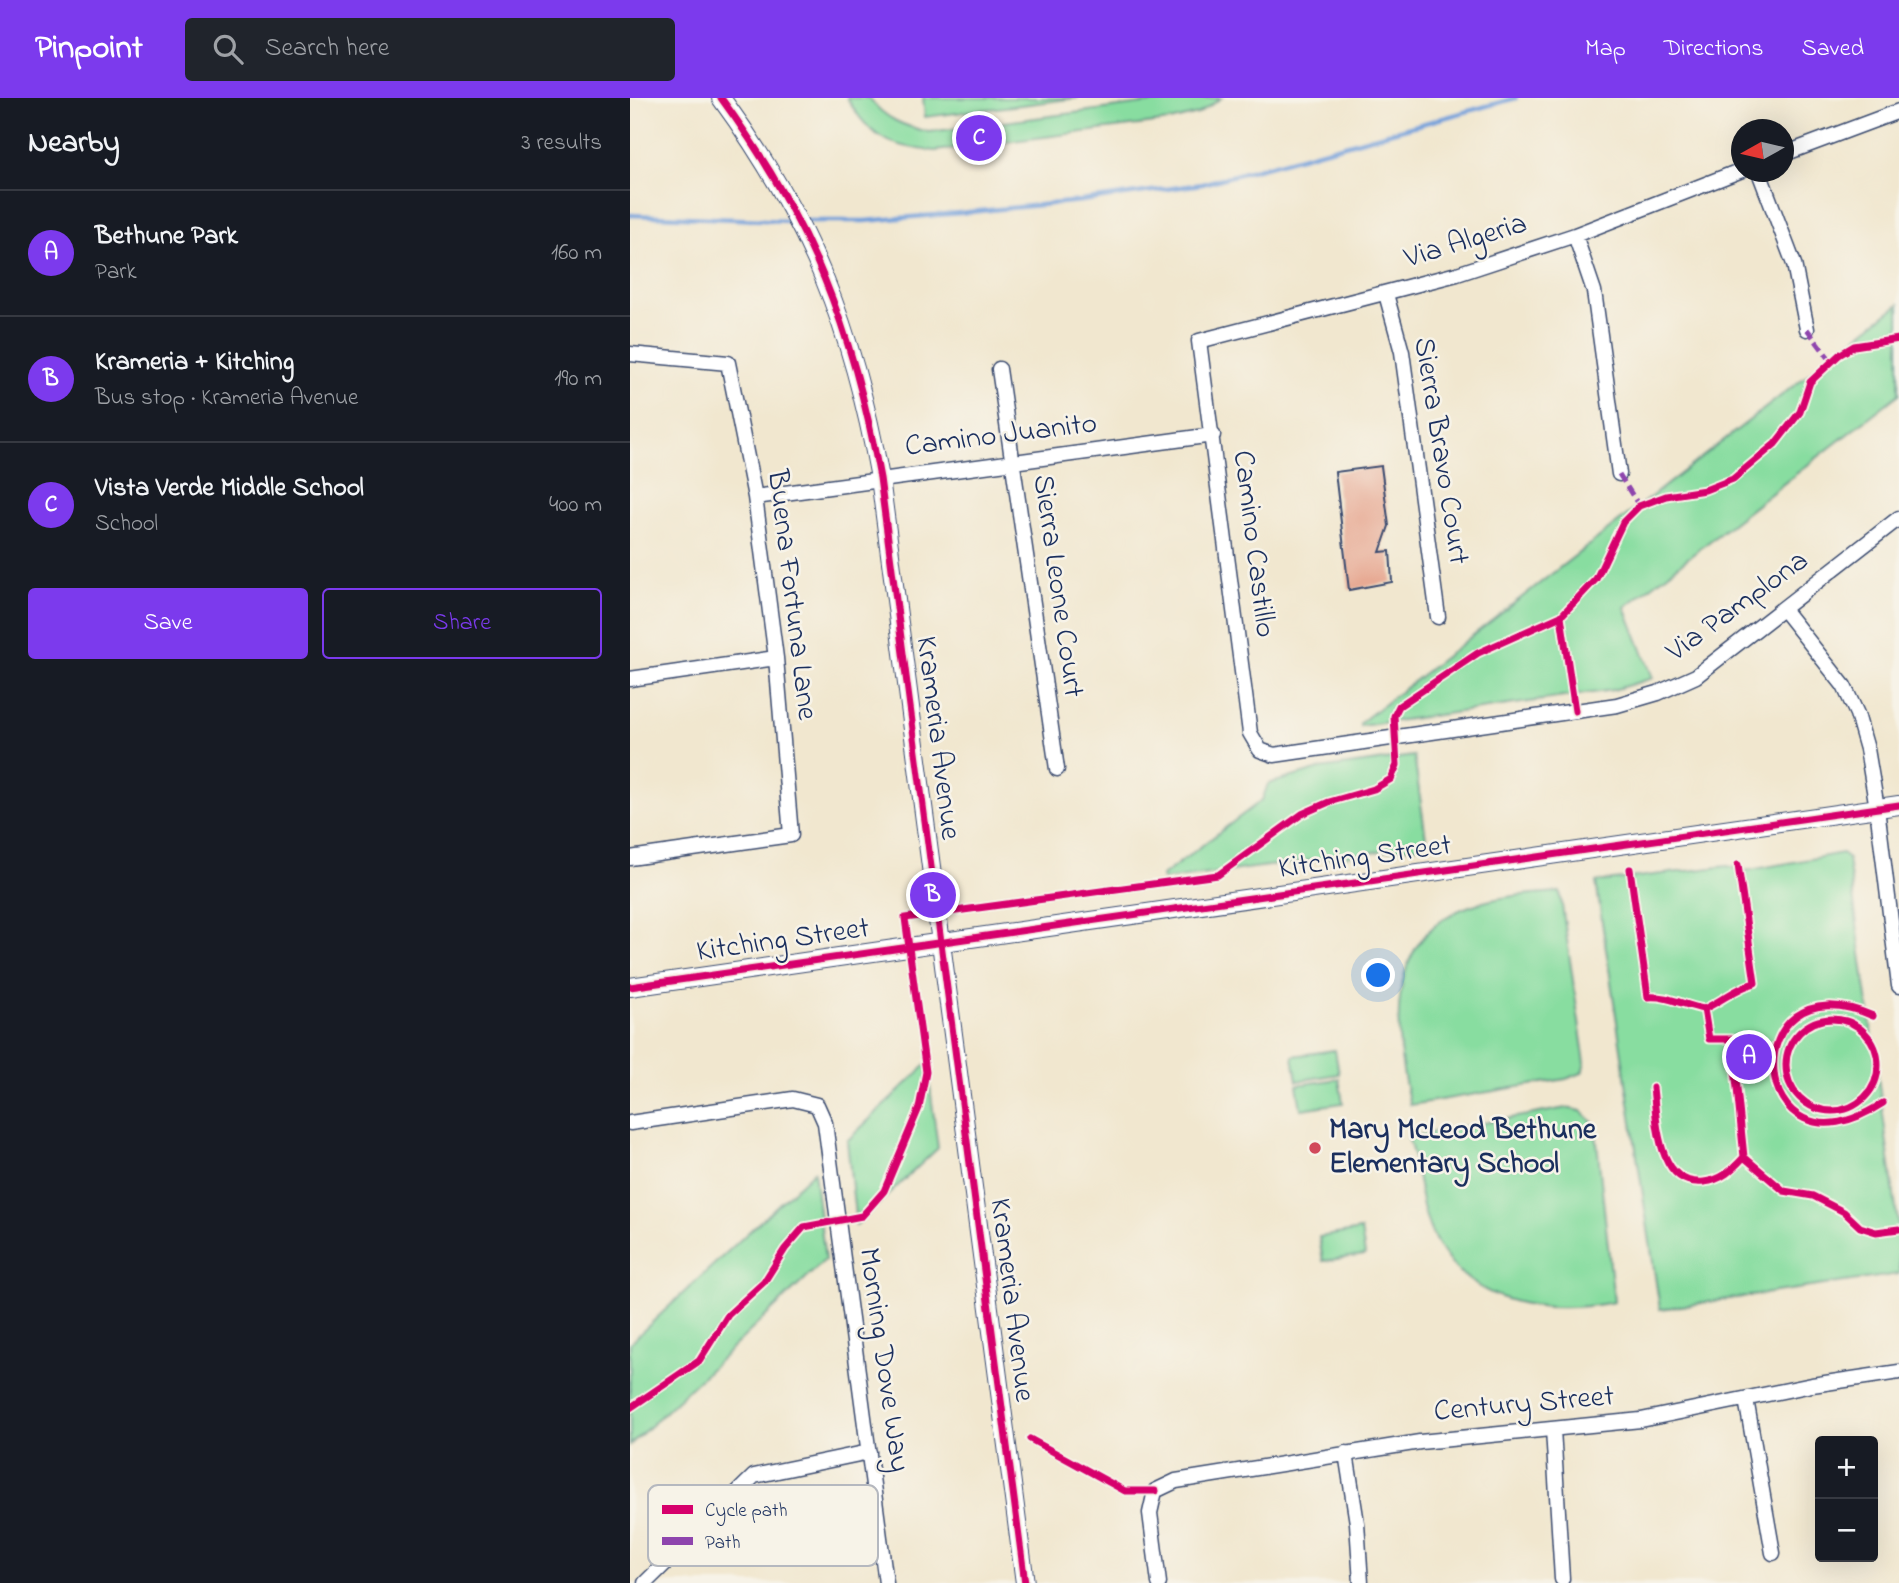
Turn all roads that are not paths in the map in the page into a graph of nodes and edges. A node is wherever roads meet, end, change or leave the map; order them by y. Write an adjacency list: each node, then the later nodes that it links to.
1 (721, 98): 15 (street, Krameria Avenue)
2 (1899, 111): 3 (street)
3 (1794, 150)
4 (1731, 174): 6 (street, Via Algeria)
5 (1763, 182): 8 (street)
6 (1575, 235): 7 (street, Via Algeria); 14 (street)
7 (1385, 294): 9 (street, Via Algeria); 19 (street, Sierra Bravo Court)
8 (1807, 329)
9 (1199, 341): 12 (street, Camino Castillo)
10 (630, 354): 16 (street, Buena Fortuna Lane)
11 (999, 369): 13 (street, Sierra Leone Court)
12 (1213, 435): 13 (street, Camino Juanito); 22 (street, Camino Castillo)
13 (1012, 462): 15 (street, Camino Juanito); 23 (street, Sierra Leone Court)
14 (1619, 474)
15 (880, 478): 16 (street, Camino Juanito); 27 (street, Krameria Avenue)
16 (755, 497): 20 (street, Buena Fortuna Lane)
17 (1899, 517): 18 (street, Via Pamplona)
18 (1783, 609): 22 (street, Via Pamplona); 25 (street)
19 (1438, 617)
20 (776, 658): 21 (street); 26 (street, Buena Fortuna Lane)
21 (630, 678)
22 (1260, 750)
23 (1057, 769)
24 (1899, 805): 25 (street, Kitching Street)
25 (1877, 808): 27 (street, Kitching Street); 28 (street)
26 (630, 858)
27 (941, 942): 29 (street, Kitching Street); 44 (street, Krameria Avenue)
28 (1899, 986)
29 (630, 987)
30 (630, 1123): 34 (street, Morning Dove Way)
31 (1899, 1372): 32 (street, Century Street)
32 (1746, 1399): 33 (street, Century Street); 39 (street)
33 (1553, 1429): 35 (street, Century Street); 41 (street)
34 (869, 1452): 36 (street); 37 (street, Morning Dove Way)
35 (1346, 1452): 45 (street, Century Street); 46 (street)
36 (745, 1485)
37 (873, 1485)
38 (878, 1521): 43 (street, Morning Dove Way)
39 (1773, 1553)
40 (662, 1566): 42 (street)
41 (1562, 1579)
42 (645, 1583)
43 (886, 1583)
44 (1025, 1583)
45 (1159, 1583)
46 (1361, 1583)

